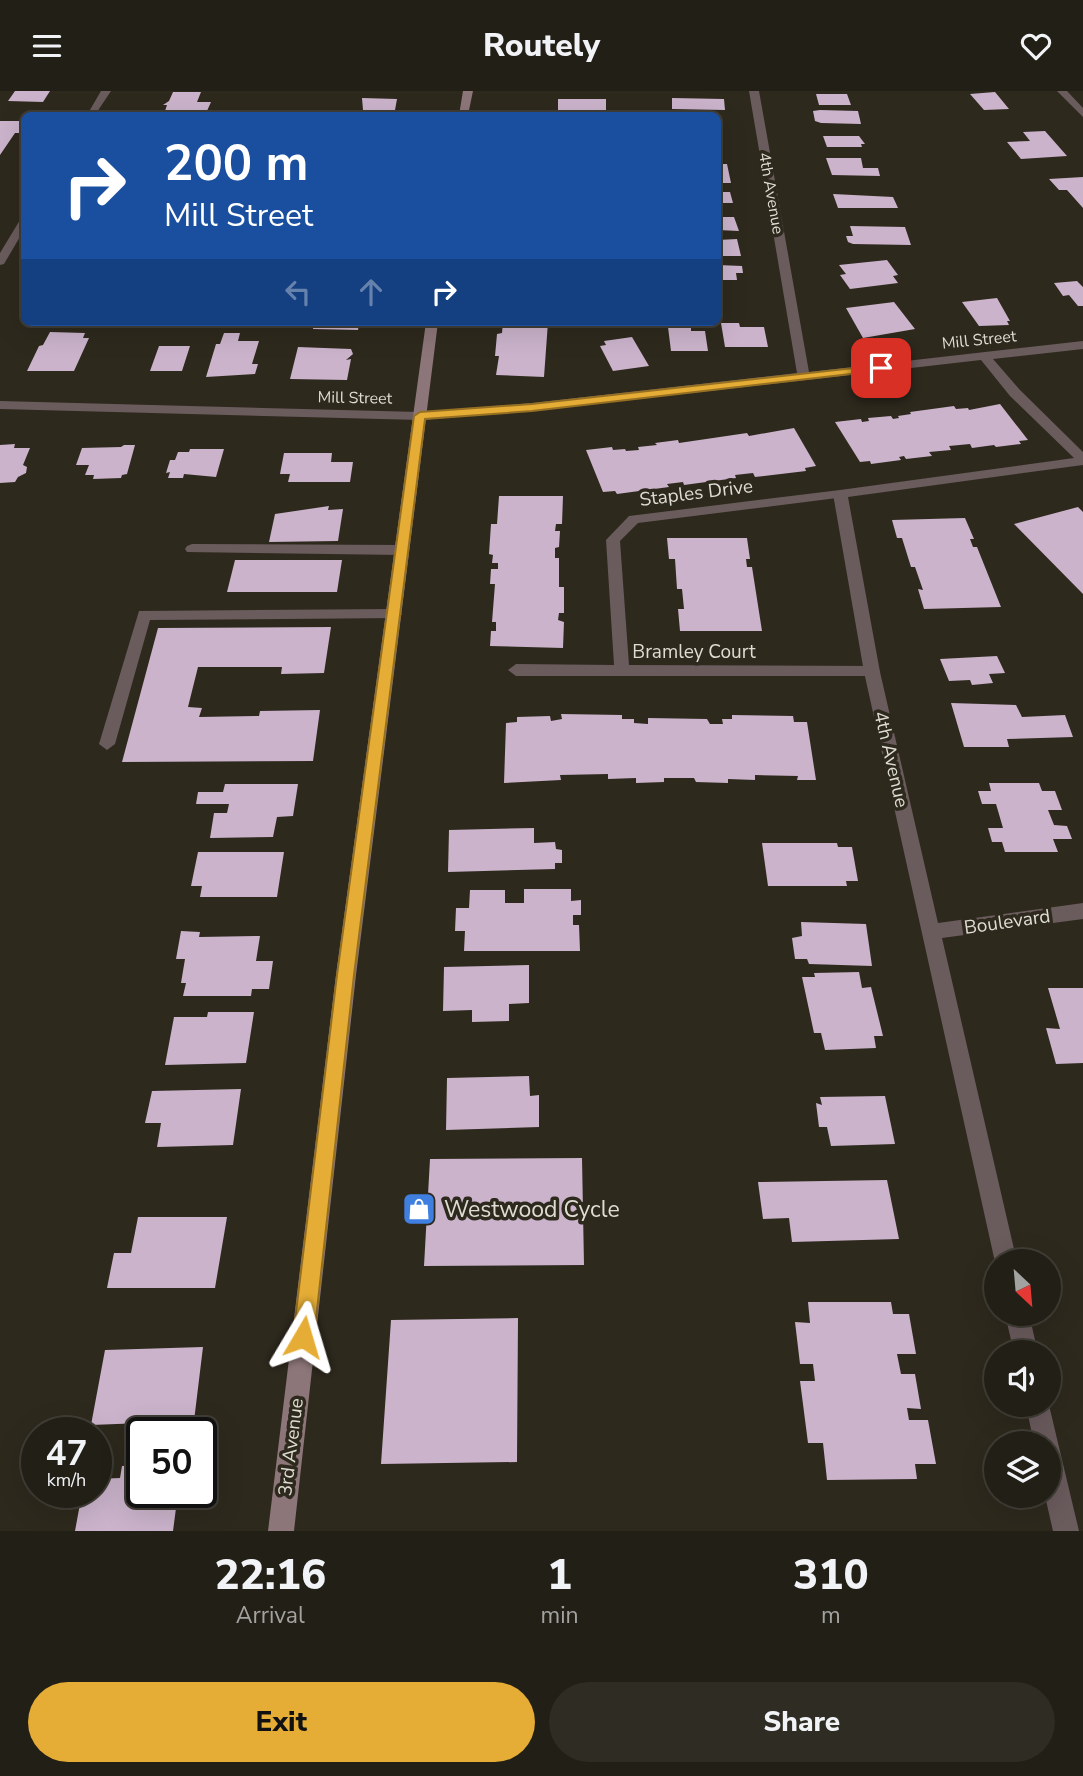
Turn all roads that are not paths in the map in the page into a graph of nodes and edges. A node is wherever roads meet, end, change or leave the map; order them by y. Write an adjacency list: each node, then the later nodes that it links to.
1 (106, 91): 5 (street)
2 (468, 91): 6 (main road)
3 (754, 91): 13 (street, 4th Avenue)
4 (1062, 91): 7 (street)
5 (93, 112)
6 (464, 112)
7 (1083, 114)
8 (21, 227): 9 (street)
9 (0, 262)
10 (431, 326): 15 (main road, 3rd Avenue)
11 (1083, 345): 12 (street, Mill Street)
12 (984, 356): 13 (street, Mill Street); 16 (street)
13 (804, 377): 15 (street, Mill Street)
14 (0, 405): 15 (street, Mill Street)
15 (420, 416): 19 (main road, 3rd Avenue)
16 (1083, 460): 17 (street)
17 (840, 494): 22 (street, Staples Drive); 23 (street, 4th Avenue)
18 (192, 549): 19 (street)
19 (402, 550): 20 (main road, 3rd Avenue)
20 (394, 614): 24 (street); 29 (main road, 3rd Avenue)
21 (516, 670): 22 (street, Bramley Court)
22 (622, 672): 23 (street, Bramley Court)
23 (872, 673): 26 (street, 4th Avenue)
24 (107, 744)
25 (1083, 911): 26 (street, Boulevard)
26 (932, 932): 27 (street, 4th Avenue)
27 (1003, 1249)
28 (1061, 1508): 30 (street)
29 (281, 1531)
30 (1066, 1531)

